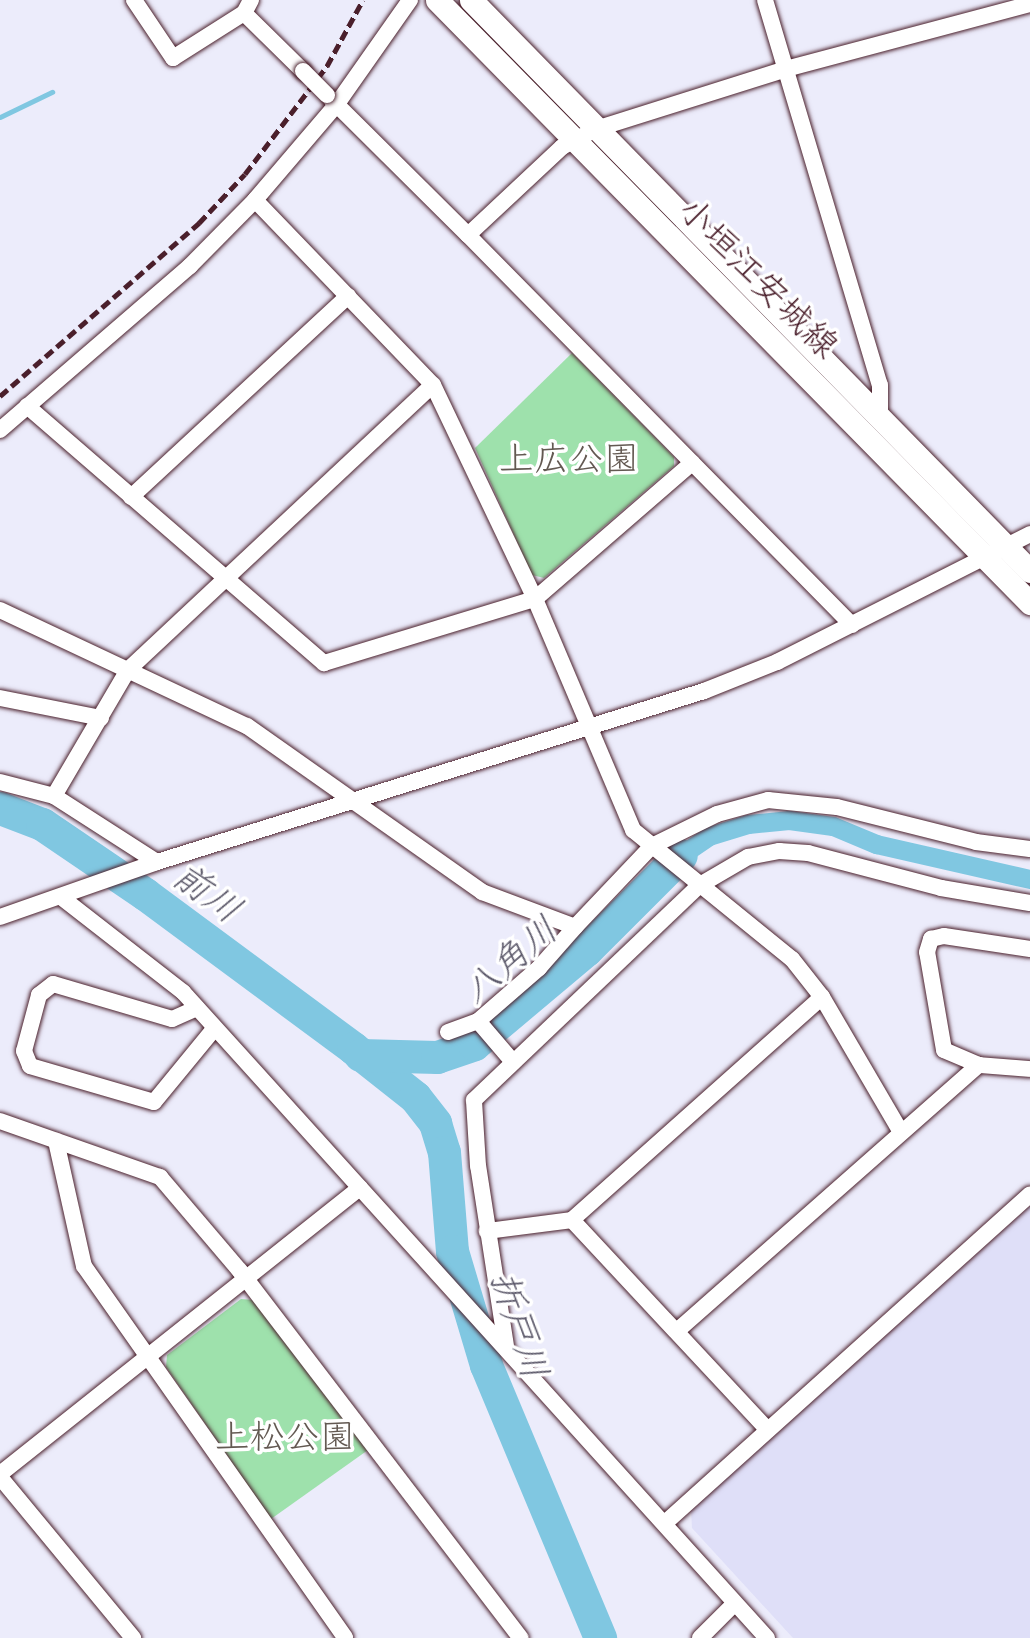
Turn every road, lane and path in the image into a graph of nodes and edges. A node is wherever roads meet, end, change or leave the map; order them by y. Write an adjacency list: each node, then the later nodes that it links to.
1 (134, 0): 7 (street)
2 (410, 0): 9 (street)
3 (437, 0): 11 (main road, 小垣江安城線)
4 (472, 0): 10 (main road, 小垣江安城線)
5 (765, 0): 8 (street)
6 (1030, 4): 8 (street)
7 (248, 6): 9 (street, bridge)
8 (786, 69): 10 (street); 17 (street)
9 (332, 100): 12 (street); 13 (street)
10 (596, 129): 11 (street); 17 (main road, 小垣江安城線)
11 (572, 139): 13 (street); 23 (main road, 小垣江安城線)
12 (255, 200): 14 (street); 16 (street)
13 (468, 235): 19 (street)
14 (348, 296): 15 (street); 20 (street)
15 (433, 385): 25 (street); 26 (street)
16 (27, 406): 18 (street); 20 (street)
17 (880, 419): 22 (main road, 小垣江安城線)
18 (0, 429)
19 (691, 463): 26 (street); 29 (street)
20 (131, 497): 25 (street)
21 (1030, 534): 22 (street)
22 (1005, 545): 23 (street); 24 (main road, 小垣江安城線)
23 (984, 556): 27 (main road, 小垣江安城線); 29 (street)
24 (1030, 570)
25 (227, 579): 26 (street); 30 (street)
26 (534, 599): 33 (street)
27 (1030, 603)
28 (0, 610): 30 (street)
29 (852, 625): 33 (street)
30 (128, 670): 32 (street); 36 (street)
31 (0, 698): 32 (street)
32 (101, 718): 35 (street)
33 (590, 726): 36 (street); 37 (street)
34 (0, 782): 35 (street)
35 (54, 796): 39 (street)
36 (352, 802): 39 (street); 44 (street)
37 (653, 846): 38 (street); 40 (street); 44 (street)
38 (1030, 849)
39 (156, 862): 41 (street)
40 (696, 882): 42 (street); 46 (street); 51 (street)
41 (61, 897): 43 (street); 47 (street)
42 (1030, 903)
43 (0, 916)
44 (575, 926): 48 (street)
45 (1030, 949): 52 (street)
46 (822, 997): 55 (street); 59 (street)
47 (197, 1008): 49 (street); 49 (street)
48 (478, 1022): 50 (street); 51 (street)
49 (214, 1029): 57 (street)
50 (448, 1032)
51 (512, 1062): 60 (street)
52 (979, 1065): 53 (street); 55 (street)
53 (1030, 1069)
54 (0, 1121): 56 (street)
55 (901, 1132): 62 (street)
56 (56, 1141): 61 (street); 64 (street)
57 (360, 1188): 61 (street); 63 (street)
58 (1030, 1194): 65 (street)
59 (572, 1220): 60 (street); 62 (street)
60 (487, 1231): 63 (street)
61 (247, 1280): 64 (street); 71 (street)
62 (678, 1330): 65 (street)
63 (505, 1346): 67 (street)
64 (150, 1359): 66 (street); 70 (street)
65 (768, 1430): 67 (street)
66 (0, 1476): 69 (street)
67 (665, 1523): 68 (street)
68 (735, 1603): 72 (street); 73 (street)
69 (133, 1638)
70 (345, 1638)
71 (521, 1638)
72 (700, 1638)
73 (767, 1638)

